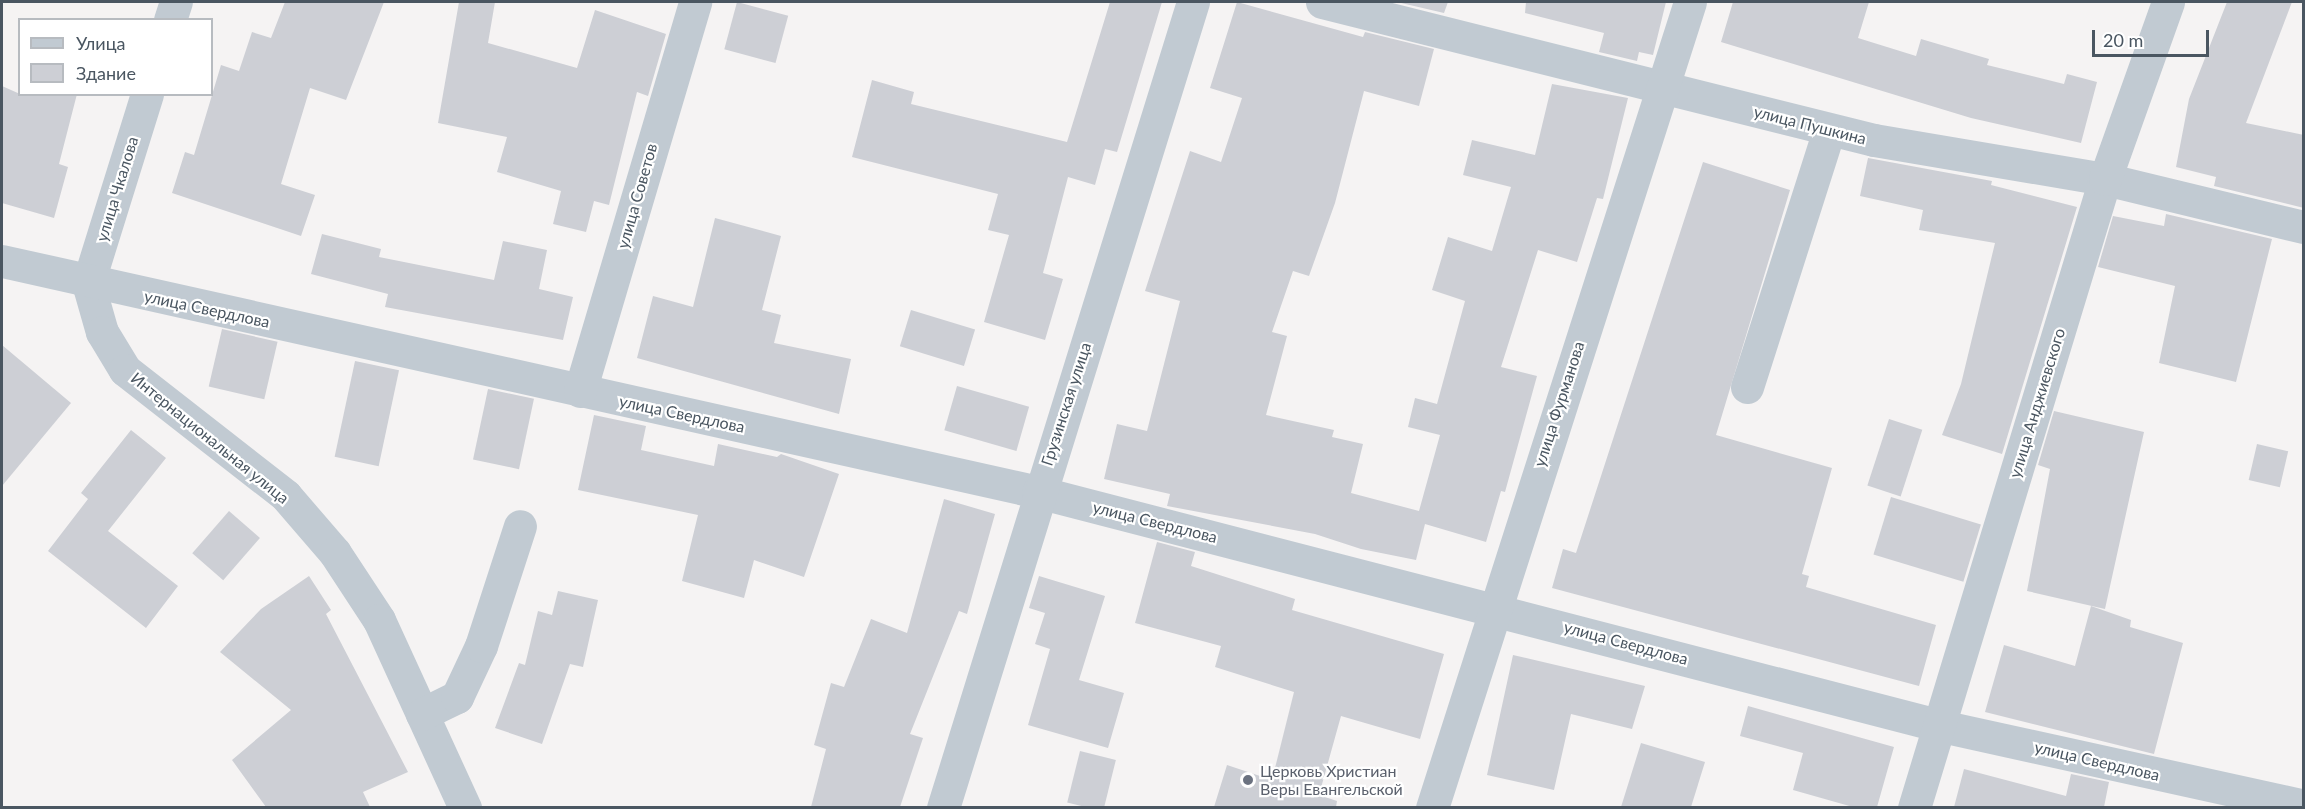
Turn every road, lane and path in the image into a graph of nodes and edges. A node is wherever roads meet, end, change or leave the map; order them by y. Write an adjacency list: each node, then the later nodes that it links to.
1 (176, 2): 7 (street)
2 (695, 2): 16 (street, улица Советов)
3 (1193, 2): 17 (street, Грузинская улица)
4 (1322, 2): 8 (street, улица Пушкина)
5 (1690, 2): 8 (street, улица Фурманова)
6 (2168, 2): 11 (street, улица Анджиевского)
7 (171, 18)
8 (1661, 89): 10 (street, улица Пушкина); 19 (street, улица Фурманова)
9 (146, 96): 14 (street, улица Чкалова)
10 (1829, 130): 11 (street, улица Пушкина); 15 (street)
11 (2105, 179): 12 (street, улица Пушкина); 21 (street, улица Анджиевского)
12 (2304, 227)
13 (2, 261): 14 (street, улица Свердлова)
14 (88, 283): 16 (street, улица Свердлова); 20 (street, Интернациональная улица)
15 (1747, 387)
16 (580, 391): 17 (street, улица Свердлова)
17 (1038, 492): 19 (street, улица Свердлова); 23 (street, Грузинская улица)
18 (520, 526): 20 (street)
19 (1493, 609): 21 (street, улица Свердлова); 24 (street, улица Фурманова)
20 (422, 714): 22 (street, Интернациональная улица)
21 (1941, 726): 25 (street, улица Анджиевского); 26 (street, улица Свердлова)
22 (465, 807)
23 (944, 807)
24 (1432, 807)
25 (1914, 807)
26 (2304, 807)

